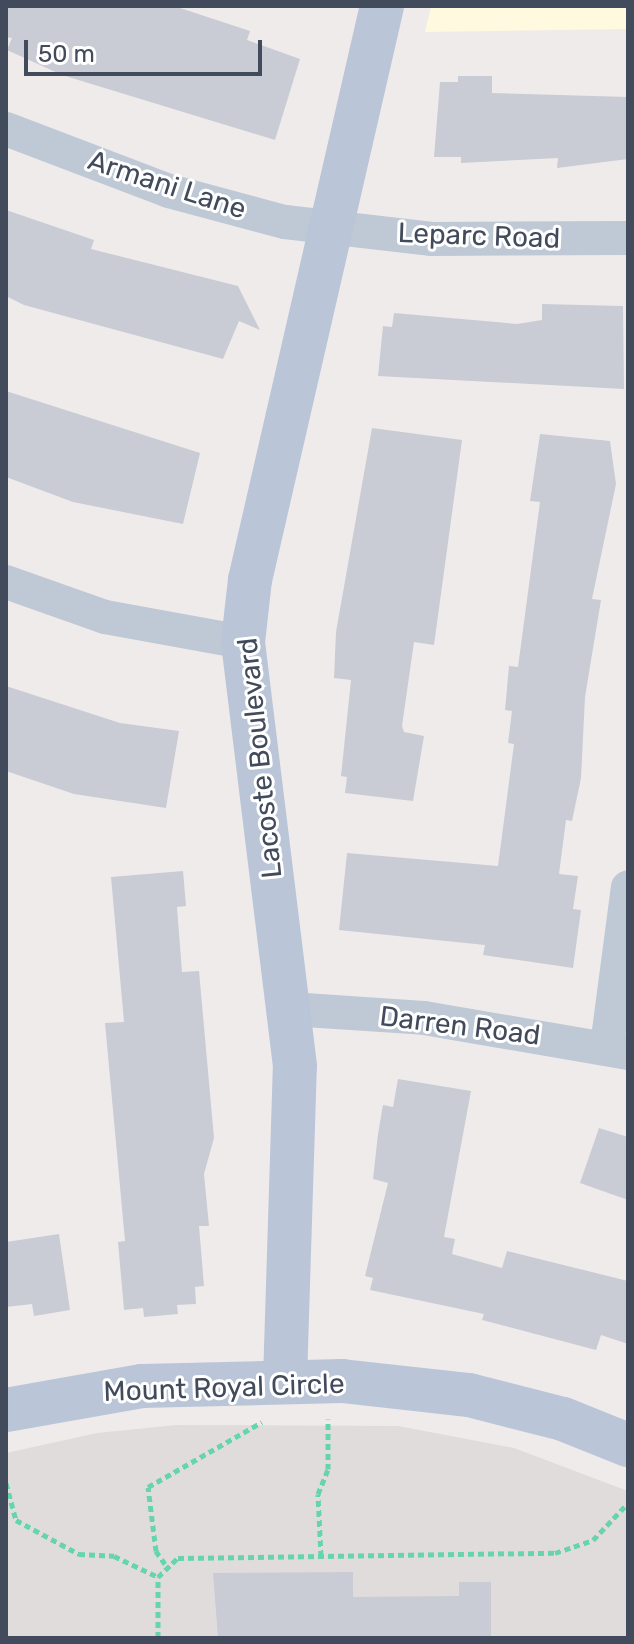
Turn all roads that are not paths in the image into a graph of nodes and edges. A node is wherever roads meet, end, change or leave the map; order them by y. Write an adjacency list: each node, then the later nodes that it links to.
1 (382, 6): 3 (street, Lacoste Boulevard)
2 (6, 129): 3 (street, Armani Lane)
3 (331, 228): 4 (street, Leparc Road); 6 (street, Lacoste Boulevard)
4 (628, 238)
5 (6, 582): 6 (street)
6 (243, 642): 8 (street, Lacoste Boulevard)
7 (628, 887): 9 (street)
8 (290, 1009): 9 (street, Darren Road); 10 (street, Lacoste Boulevard)
9 (618, 1050)
10 (285, 1380): 11 (street, Mount Royal Circle); 12 (street, Mount Royal Circle)
11 (6, 1410)
12 (628, 1445)

